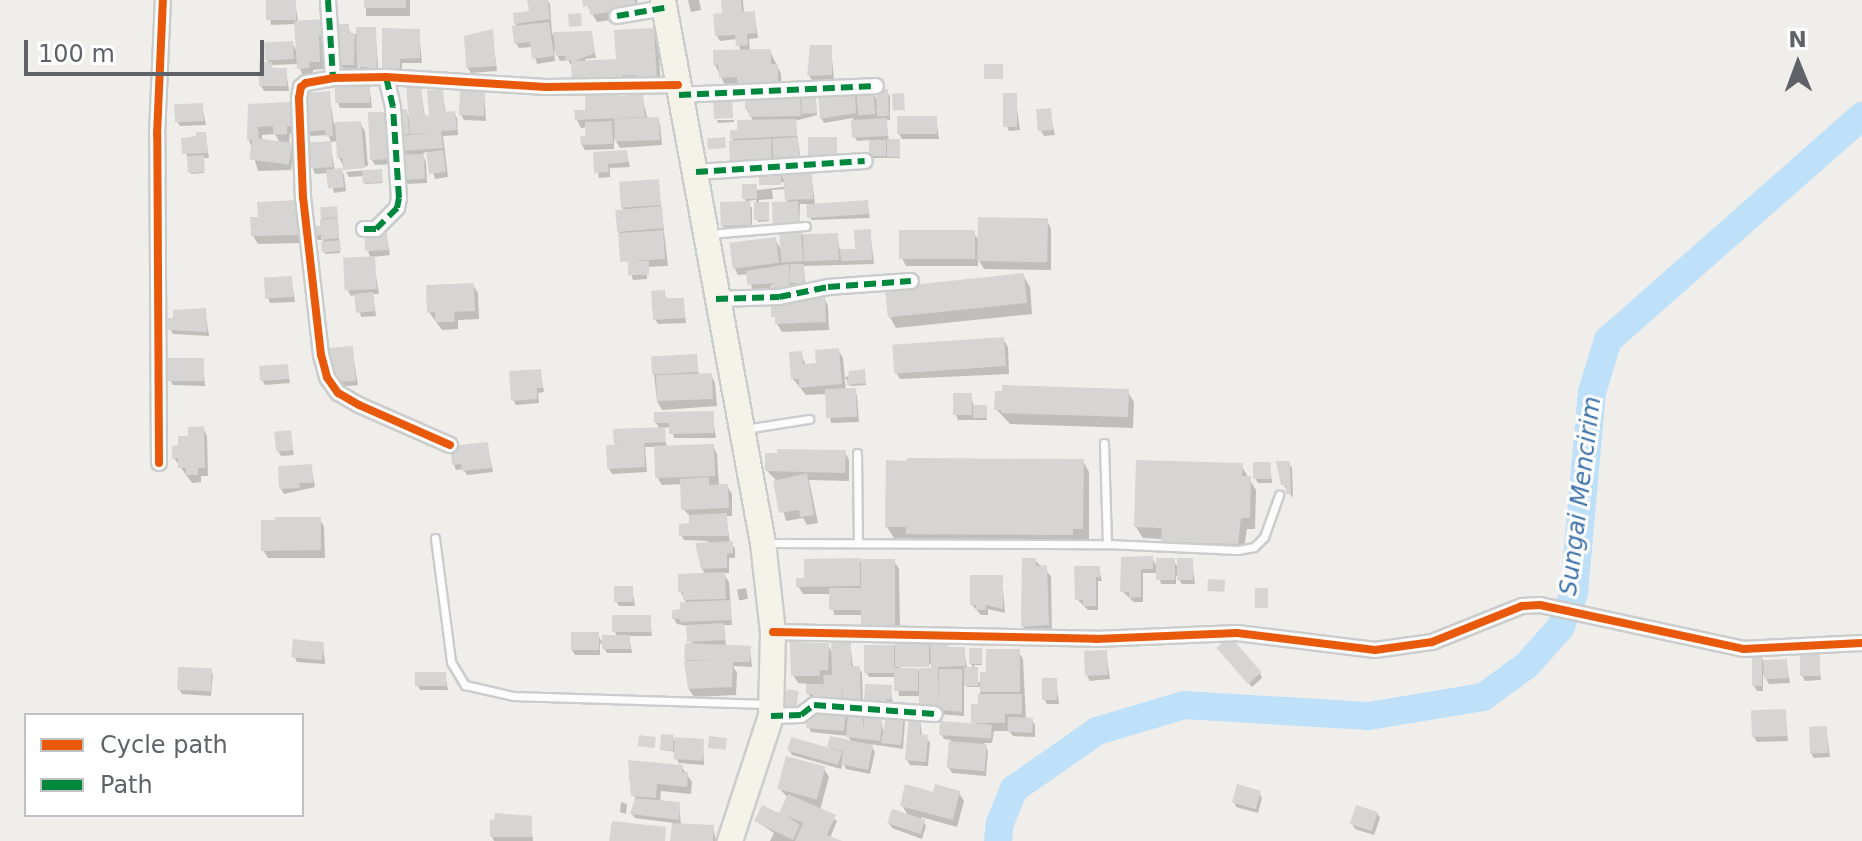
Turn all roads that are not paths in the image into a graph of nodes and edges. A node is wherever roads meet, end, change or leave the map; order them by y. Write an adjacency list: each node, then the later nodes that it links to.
1 (163, 0): 21 (street)
2 (328, 0): 6 (street)
3 (664, 4): 4 (street); 8 (main road)
4 (617, 16)
5 (386, 77): 6 (street); 8 (street); 12 (street)
6 (333, 78): 19 (street)
7 (876, 86): 8 (street)
8 (678, 90): 10 (main road)
9 (865, 161): 10 (street)
10 (696, 172): 13 (main road)
11 (806, 226): 13 (lane)
12 (364, 229)
13 (707, 234): 15 (main road)
14 (911, 281): 15 (street)
15 (716, 299): 17 (main road)
16 (809, 419): 17 (lane)
17 (743, 430): 24 (main road)
18 (1104, 443): 26 (lane)
19 (450, 445)
20 (857, 453): 25 (lane)
21 (159, 463)
22 (1279, 495): 26 (lane)
23 (435, 538): 29 (lane)
24 (763, 543): 25 (lane); 27 (main road)
25 (858, 543): 26 (lane)
26 (1107, 544)
27 (773, 632): 28 (street); 29 (main road)
28 (1862, 643)
29 (771, 710): 30 (street); 31 (main road)
30 (935, 714)
31 (730, 841)

